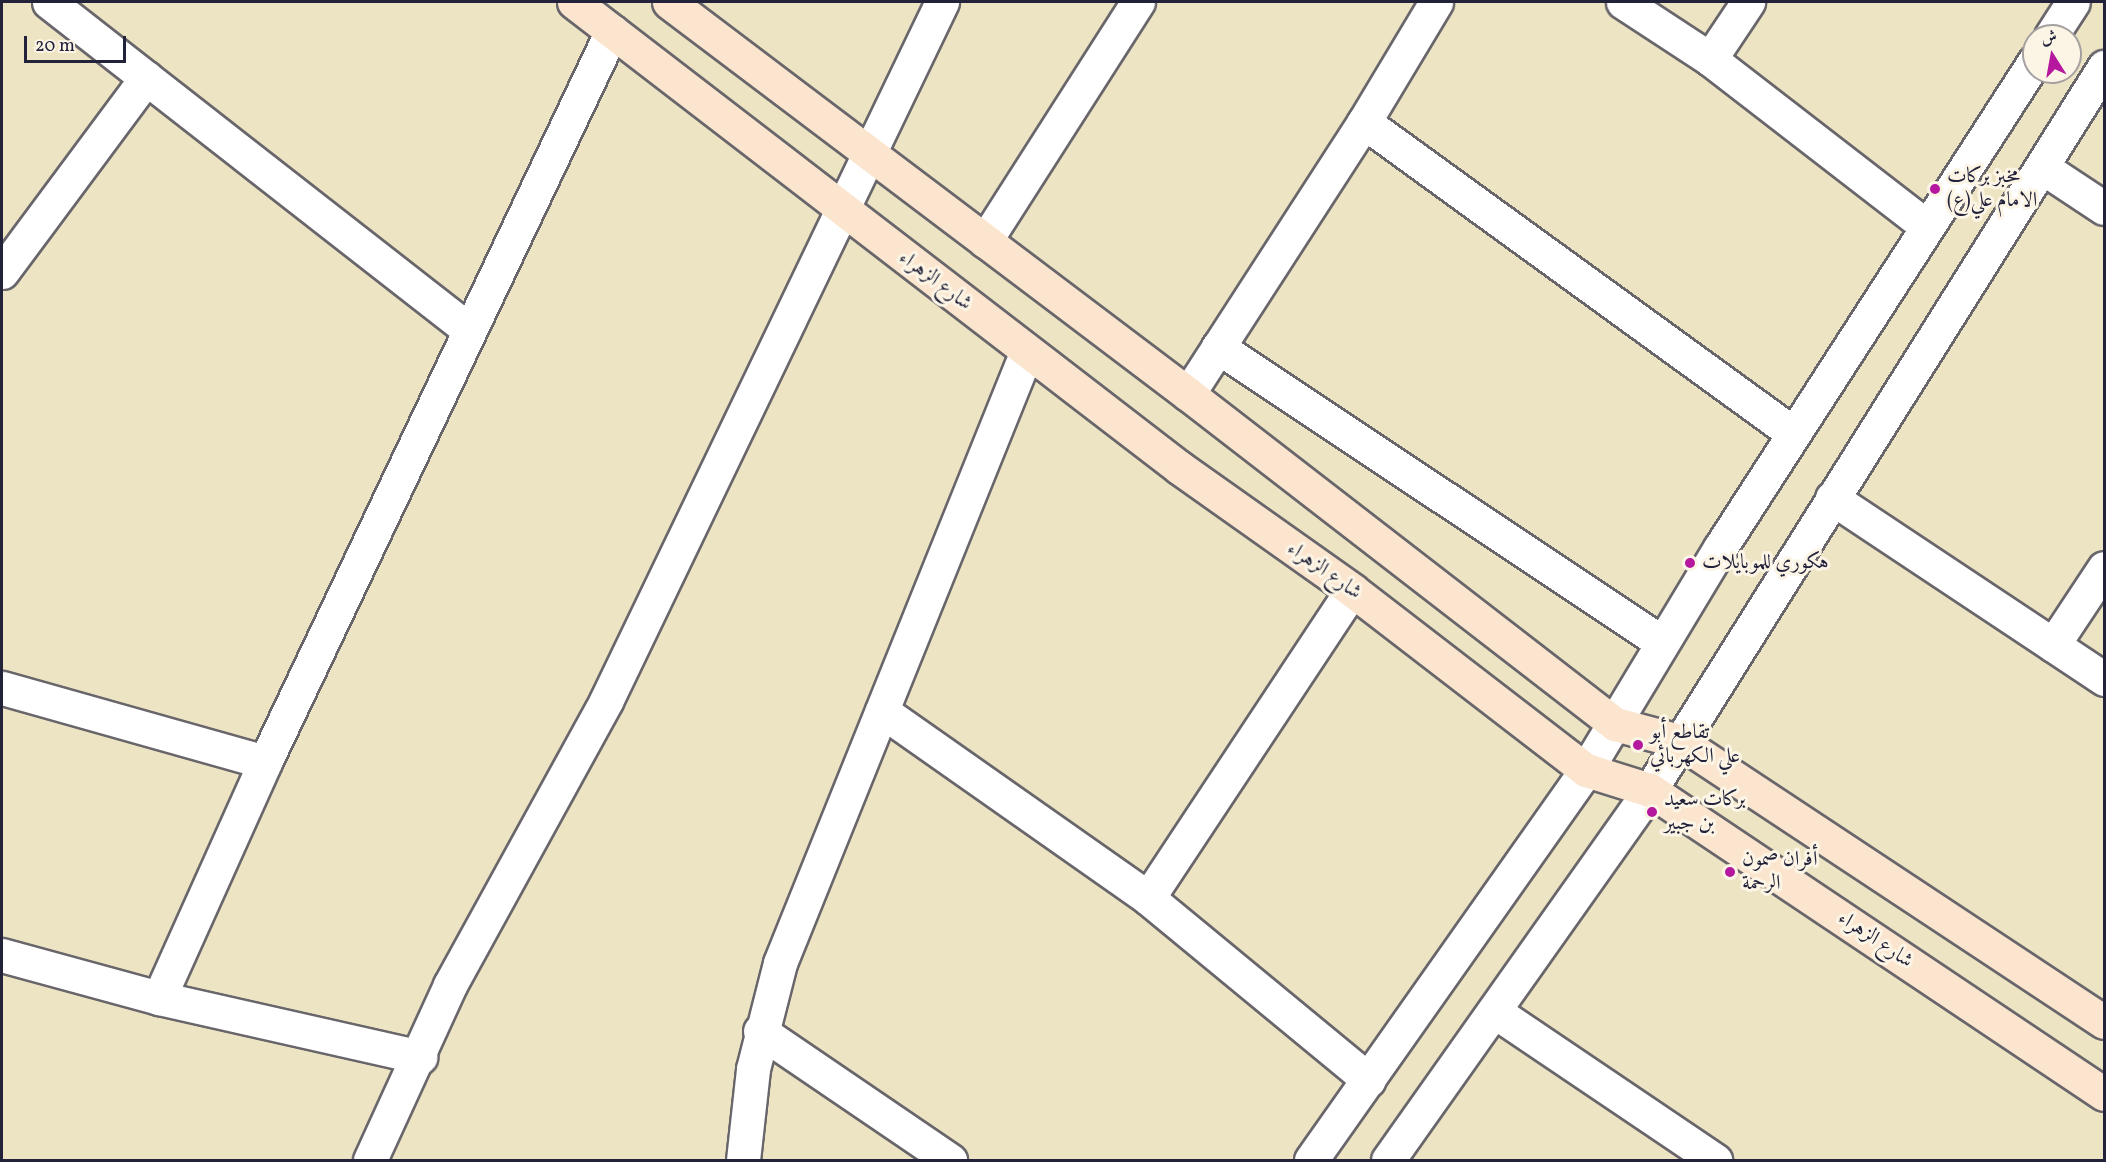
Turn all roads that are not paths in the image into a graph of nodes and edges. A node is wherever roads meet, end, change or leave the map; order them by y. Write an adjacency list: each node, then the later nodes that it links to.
1 (49, 2): 14 (street)
2 (574, 2): 11 (main road, شارع الزهراء)
3 (669, 2): 17 (main road)
4 (942, 2): 17 (street)
5 (1138, 2): 22 (street)
6 (1436, 2): 16 (street)
7 (1623, 2): 12 (street)
8 (1748, 2): 12 (street)
9 (2073, 2): 10 (street)
10 (2059, 24)
11 (612, 31): 19 (main road, شارع الزهراء); 24 (street)
12 (1710, 59): 21 (street)
13 (2104, 67): 18 (street)
14 (146, 78): 23 (street); 24 (street)
15 (2022, 81): 21 (street)
16 (1364, 122): 25 (street); 28 (street)
17 (867, 152): 19 (street); 22 (main road)
18 (2042, 167): 20 (street); 29 (street)
19 (840, 208): 26 (main road, شارع الزهراء); 48 (street)
20 (2104, 208)
21 (1927, 227): 28 (street)
22 (985, 241): 27 (main road)
23 (2, 272)
24 (469, 330): 39 (street)
25 (1218, 347): 27 (street); 32 (street)
26 (1027, 351): 31 (main road, شارع الزهراء); 36 (street)
27 (1188, 394): 37 (main road)
28 (1794, 434): 32 (street)
29 (1832, 498): 33 (street); 38 (street)
30 (2104, 568): 33 (street)
31 (1352, 590): 40 (main road, شارع الزهراء); 42 (street)
32 (1661, 642): 37 (street)
33 (2053, 645): 34 (street)
34 (2104, 679)
35 (2, 688): 39 (street)
36 (882, 711): 42 (street); 47 (street)
37 (1615, 724): 38 (main road); 40 (street)
38 (1679, 741): 41 (street); 46 (main road)
39 (265, 762): 44 (street)
40 (1586, 770): 41 (main road, شارع الزهراء); 49 (street)
41 (1650, 790): 45 (street); 50 (main road, شارع الزهراء)
42 (1148, 898): 49 (street)
43 (2, 955): 44 (street)
44 (159, 998): 48 (street)
45 (1494, 1011): 56 (street); 57 (street)
46 (2104, 1022)
47 (760, 1031): 51 (street); 53 (street)
48 (420, 1057): 52 (street)
49 (1369, 1080): 55 (street)
50 (2104, 1094)
51 (917, 1151): 54 (street)
52 (370, 1161)
53 (743, 1161)
54 (950, 1161)
55 (1311, 1161)
56 (1388, 1161)
57 (1715, 1161)

